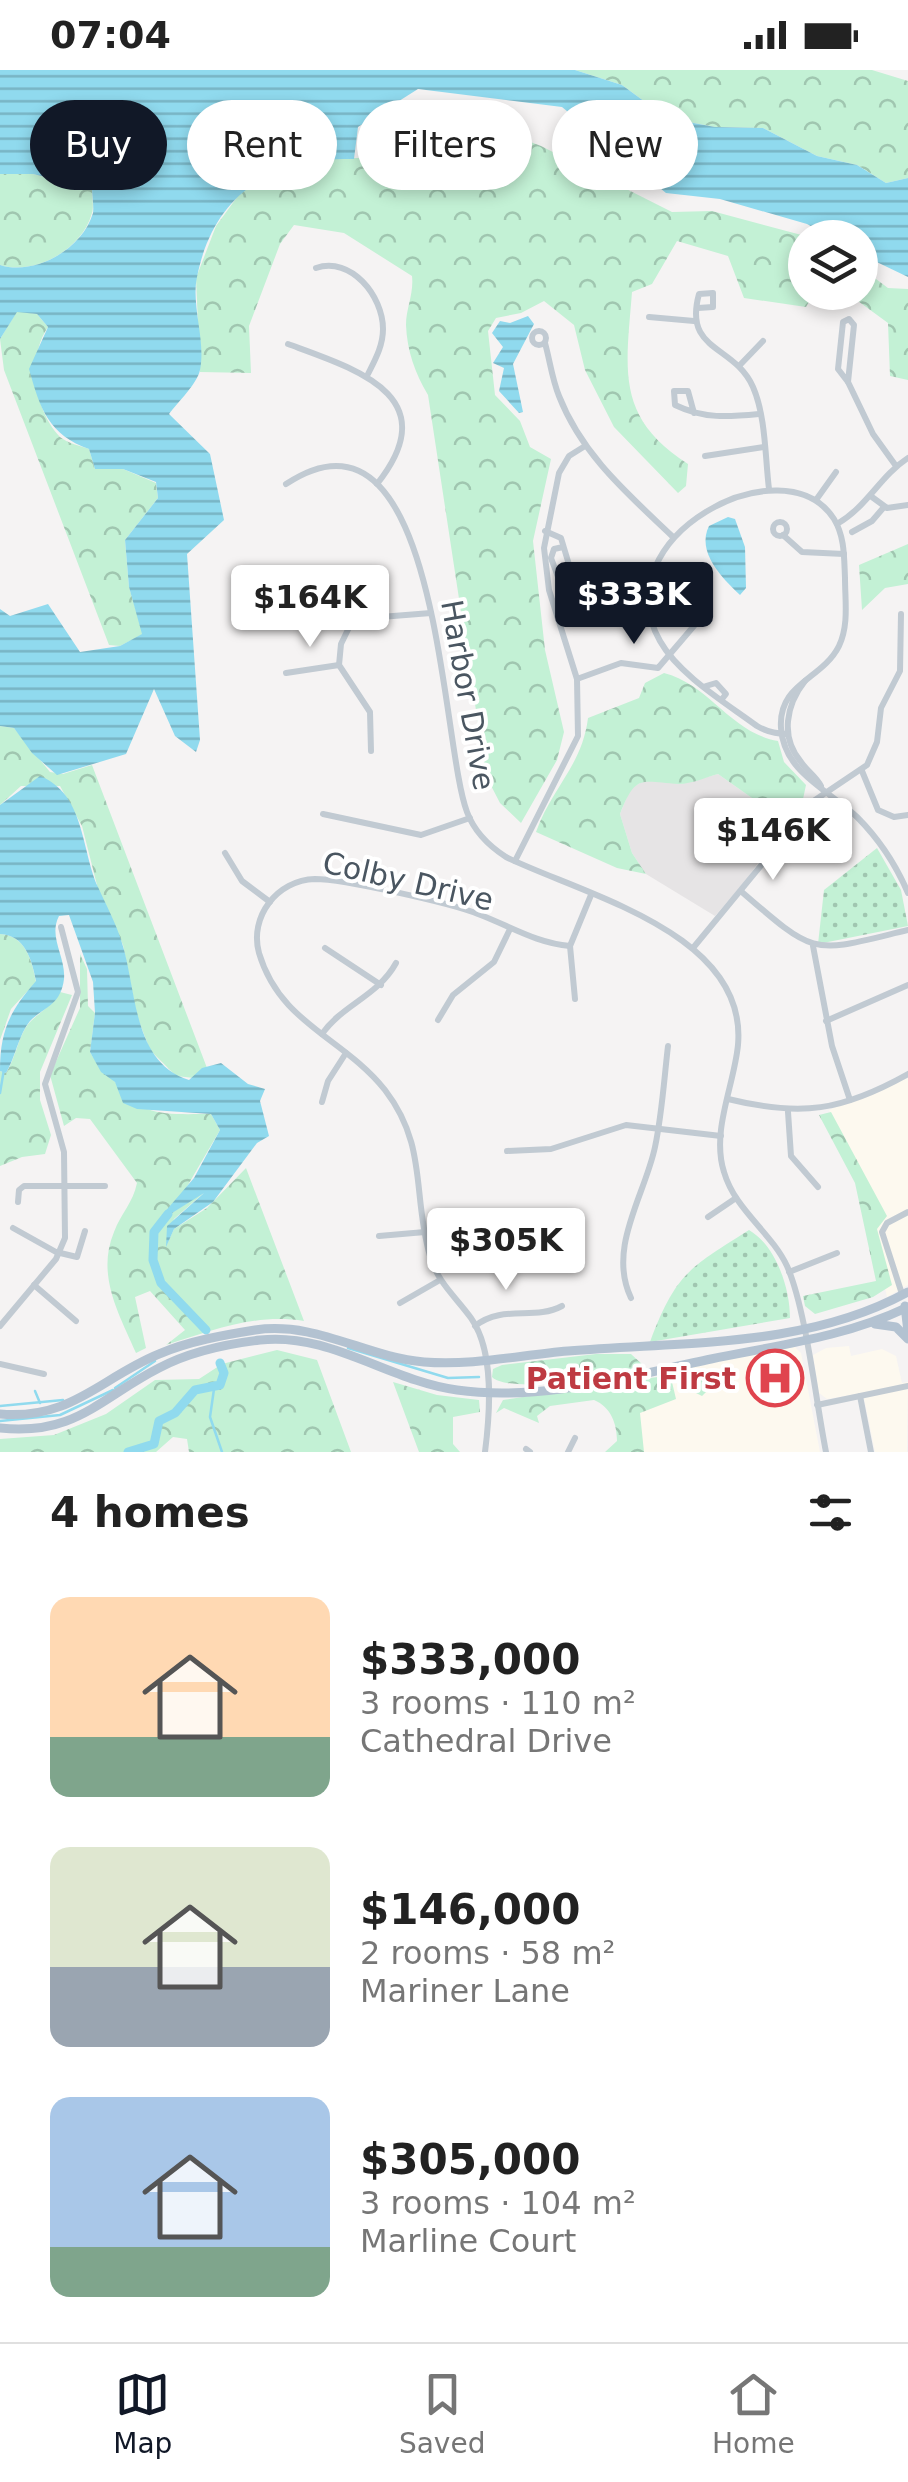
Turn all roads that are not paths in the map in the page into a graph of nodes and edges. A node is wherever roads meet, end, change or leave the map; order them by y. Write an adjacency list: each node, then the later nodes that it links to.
1 (316, 268): 9 (street)
2 (698, 308): 4 (street)
3 (648, 318): 4 (street)
4 (694, 321): 8 (street)
5 (763, 341): 8 (street)
6 (545, 343): 13 (street)
7 (288, 344): 9 (street)
8 (739, 366): 12 (street)
9 (368, 374): 20 (street)
10 (848, 382): 10 (street); 17 (street)
11 (694, 413): 12 (street)
12 (759, 414): 14 (street)
13 (584, 446): 27 (street); 30 (street)
14 (764, 447): 15 (street); 21 (street)
15 (705, 456)
16 (908, 458): 17 (street)
17 (896, 466): 22 (street)
18 (836, 472): 23 (street)
19 (286, 484): 20 (street)
20 (377, 484): 35 (street, Harbor Drive)
21 (770, 489): 23 (street); 30 (street)
22 (872, 497): 25 (street); 26 (street)
23 (816, 500): 26 (street)
24 (908, 506): 25 (street)
25 (884, 507): 28 (street)
26 (837, 524): 32 (street)
27 (545, 531): 31 (street); 41 (street)
28 (852, 532)
29 (783, 535): 32 (street)
30 (672, 536): 38 (street)
31 (563, 547): 31 (street)
32 (844, 554): 42 (street)
33 (304, 576): 34 (street)
34 (356, 613): 35 (street); 39 (street)
35 (431, 613): 50 (street, Harbor Drive)
36 (900, 614): 44 (street)
37 (699, 620): 38 (street)
38 (670, 655): 41 (street); 42 (street)
39 (339, 665): 40 (street); 43 (street)
40 (286, 673)
41 (577, 679): 52 (street)
42 (785, 734): 46 (street)
43 (371, 751)
44 (862, 771): 45 (street); 49 (street)
45 (848, 782): 46 (street); 47 (street)
46 (824, 789): 47 (street); 53 (street)
47 (843, 804): 54 (street)
48 (323, 814): 50 (street)
49 (908, 815)
50 (470, 818): 52 (street, Harbor Drive)
51 (224, 852): 56 (street)
52 (514, 861): 55 (street, Harbor Drive)
53 (742, 892): 61 (street); 63 (street)
54 (908, 892)
55 (591, 895): 60 (street); 63 (street, Harbor Drive)
56 (270, 902): 58 (street, Colby Drive); 70 (street)
57 (61, 926): 81 (street)
58 (510, 928): 60 (street, Colby Drive); 68 (street)
59 (908, 930): 61 (street)
60 (570, 946): 67 (street)
61 (813, 946): 69 (street)
62 (325, 948): 65 (street)
63 (693, 948): 74 (street, Harbor Drive)
64 (396, 964): 65 (street)
65 (381, 985): 70 (street)
66 (908, 985): 69 (street)
67 (574, 999)
68 (438, 1020)
69 (826, 1021): 75 (street)
70 (322, 1034): 72 (street)
71 (668, 1046): 78 (street)
72 (346, 1053): 76 (street); 90 (street)
73 (908, 1074): 75 (street)
74 (728, 1099): 77 (street); 79 (street, Harbor Drive)
75 (854, 1099): 77 (street)
76 (322, 1102)
77 (788, 1112): 83 (street)
78 (658, 1128): 79 (street); 80 (street); 98 (street)
79 (721, 1136): 84 (street, Harbor Drive)
80 (506, 1151)
81 (66, 1186): 82 (street); 85 (street); 92 (street)
82 (105, 1186)
83 (818, 1188)
84 (736, 1198): 87 (street); 94 (street, Harbor Drive)
85 (18, 1202)
86 (908, 1212): 97 (street)
87 (708, 1217)
88 (13, 1228): 92 (street)
89 (84, 1232): 92 (street)
90 (425, 1232): 91 (street); 95 (street)
91 (379, 1236)
92 (60, 1253): 96 (street)
93 (837, 1254): 94 (street)
94 (789, 1272): 106 (street, Harbor Drive)
95 (440, 1280): 99 (street); 104 (street)
96 (34, 1284): 102 (street); 103 (street)
97 (905, 1294): 101 (main road); 106 (main road)
98 (631, 1298)
99 (400, 1303)
100 (562, 1306): 104 (street)
101 (907, 1309): 105 (main road); 107 (main road)
102 (76, 1320)
103 (0, 1326)
104 (475, 1326): 110 (street)
105 (867, 1326): 107 (main road); 108 (main road)
106 (801, 1329): 108 (street, Harbor Drive); 109 (main road)
107 (908, 1335)
108 (804, 1341): 112 (main road); 117 (street, Harbor Drive)
109 (675, 1348): 110 (main road); 112 (main road)
110 (484, 1360): 115 (street); 118 (main road)
111 (0, 1364): 113 (street)
112 (679, 1366): 115 (main road)
113 (44, 1374)
114 (908, 1386): 116 (street)
115 (488, 1393): 119 (main road); 121 (street)
116 (860, 1396): 117 (street); 124 (street)
117 (816, 1404): 123 (street, Harbor Drive)
118 (0, 1414)
119 (0, 1428)
120 (575, 1438): 122 (street)
121 (484, 1452)
122 (568, 1452)
123 (826, 1452)
124 (871, 1452)

